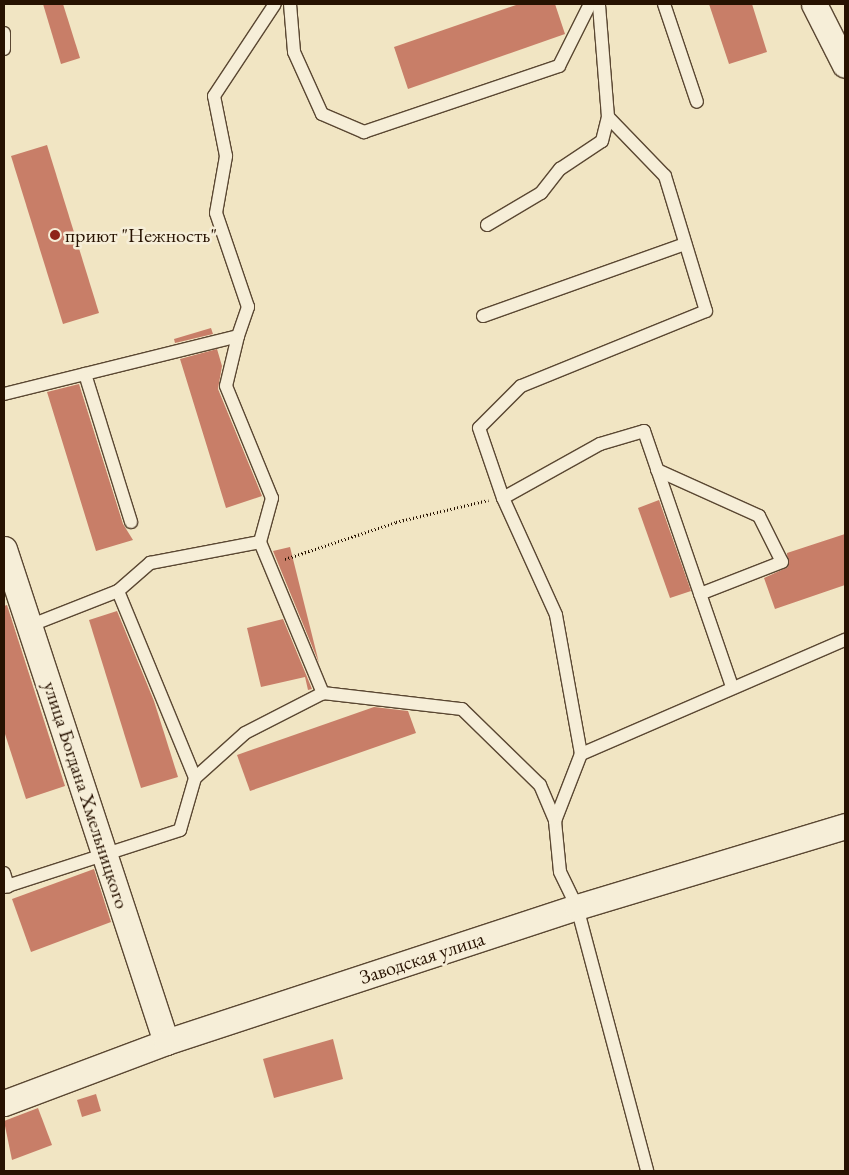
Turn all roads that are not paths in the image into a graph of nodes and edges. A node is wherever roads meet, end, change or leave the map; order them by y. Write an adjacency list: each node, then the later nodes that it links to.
1 (275, 4): 15 (lane)
2 (290, 4): 3 (lane)
3 (590, 4)
4 (599, 4): 11 (lane)
5 (664, 4): 10 (lane)
6 (814, 4): 9 (street)
7 (4, 33): 8 (lane)
8 (4, 49)
9 (845, 65)
10 (697, 102)
11 (608, 117): 12 (lane); 13 (lane)
12 (487, 226)
13 (685, 244): 14 (lane); 19 (lane)
14 (484, 316)
15 (238, 336): 16 (lane); 21 (lane)
16 (86, 374): 17 (lane); 20 (lane)
17 (4, 394)
18 (657, 470): 19 (lane); 25 (lane); 25 (lane)
19 (503, 498): 30 (lane)
20 (131, 522)
21 (260, 542): 24 (lane); 29 (lane)
22 (4, 548): 23 (street, улица Богдана Хмельницкого)
23 (10, 588): 26 (street, улица Богдана Хмельницкого)
24 (118, 591): 26 (lane); 31 (lane)
25 (700, 594): 28 (lane)
26 (29, 626): 34 (street, улица Богдана Хмельницкого)
27 (845, 640): 28 (lane)
28 (732, 686): 30 (lane)
29 (323, 693): 31 (lane); 32 (lane)
30 (581, 754): 32 (lane)
31 (195, 778): 34 (lane)
32 (555, 821): 36 (lane)
33 (845, 826): 36 (street, Заводская улица)
34 (106, 852): 35 (lane); 37 (street, улица Богдана Хмельницкого)
35 (5, 882)
36 (577, 907): 37 (street, Заводская улица); 39 (lane)
37 (166, 1042): 38 (street, Заводская улица)
38 (4, 1103)
39 (647, 1171)

